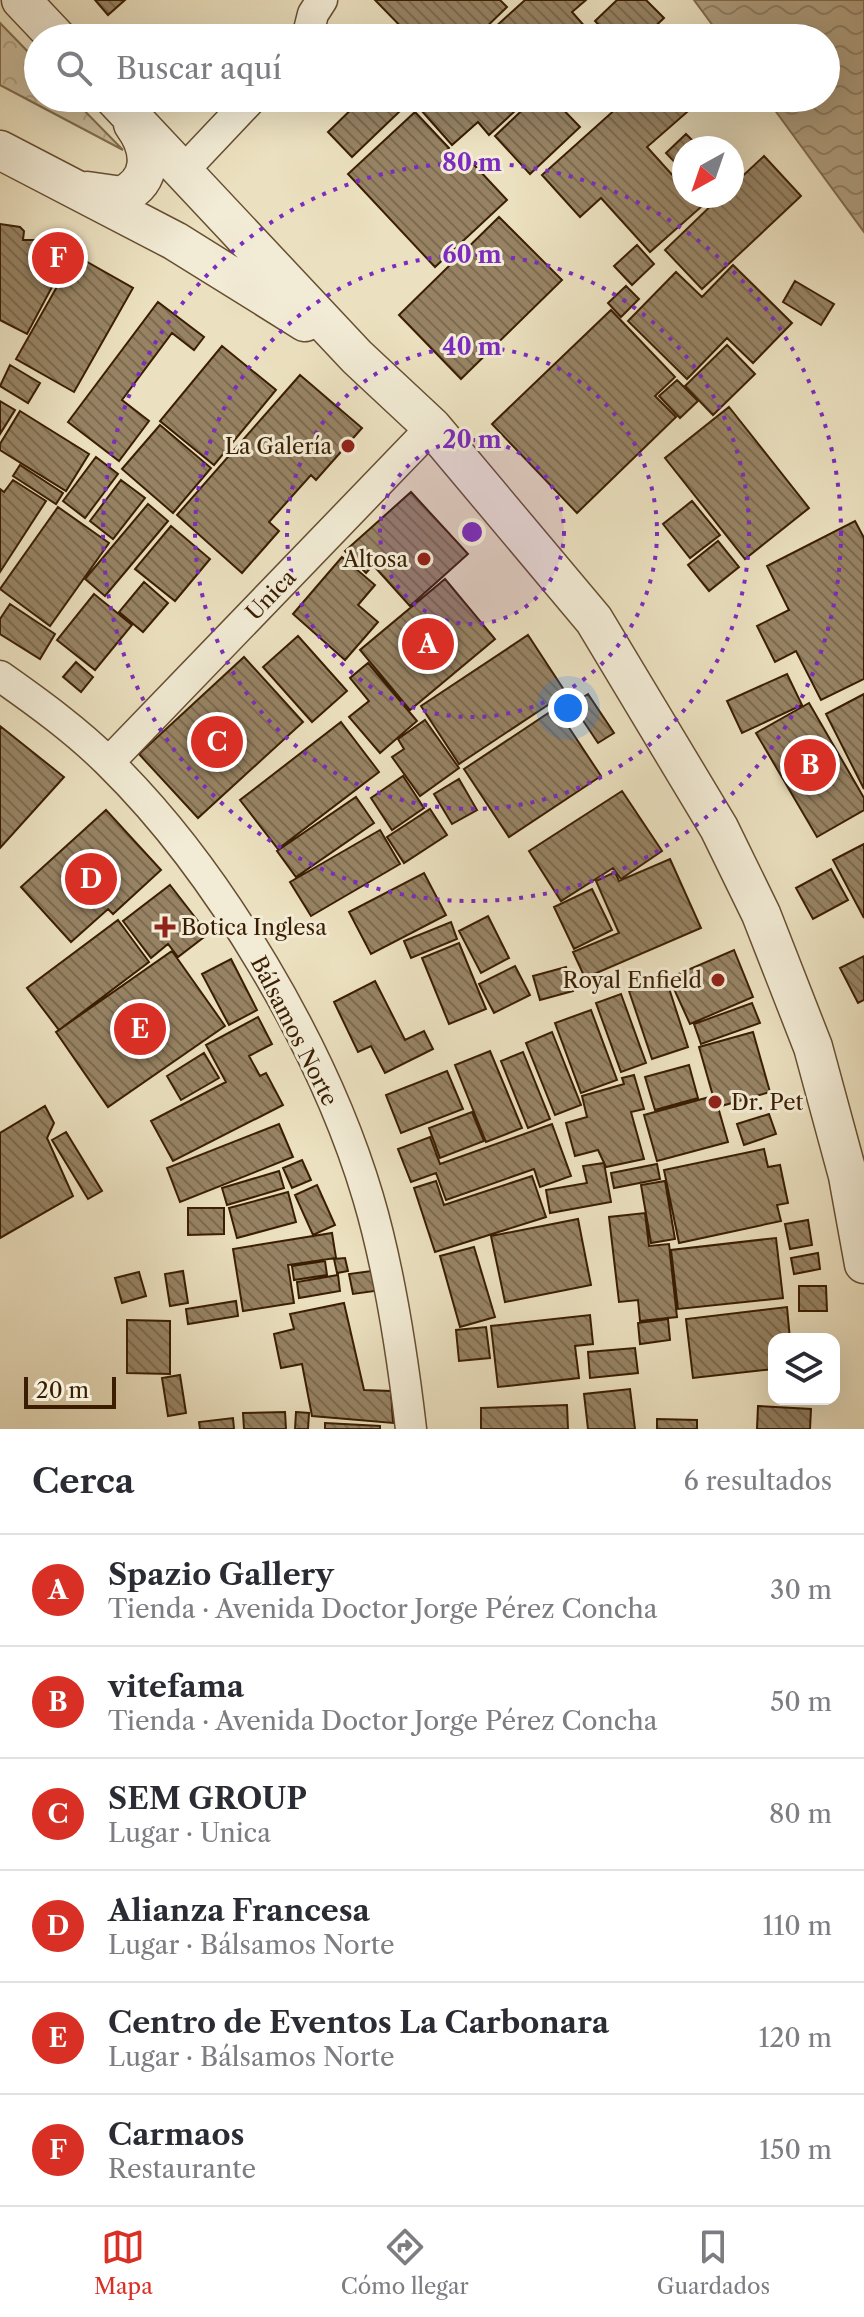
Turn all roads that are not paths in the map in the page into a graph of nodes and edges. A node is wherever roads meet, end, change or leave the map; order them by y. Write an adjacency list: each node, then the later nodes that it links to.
1 (21, 0): 3 (street)
2 (322, 0): 4 (street)
3 (44, 24)
4 (310, 24)
5 (122, 112): 10 (street)
6 (126, 112): 9 (street)
7 (239, 112): 9 (street)
8 (0, 150): 10 (street)
9 (183, 171): 11 (street)
10 (80, 189): 11 (street)
11 (357, 357): 12 (street)
12 (432, 427): 14 (street, Unica); 15 (street)
13 (0, 676): 14 (street, Bálsamos Norte)
14 (109, 762): 17 (street, Bálsamos Norte)
15 (856, 1171): 16 (street)
16 (864, 1264)
17 (411, 1429)

